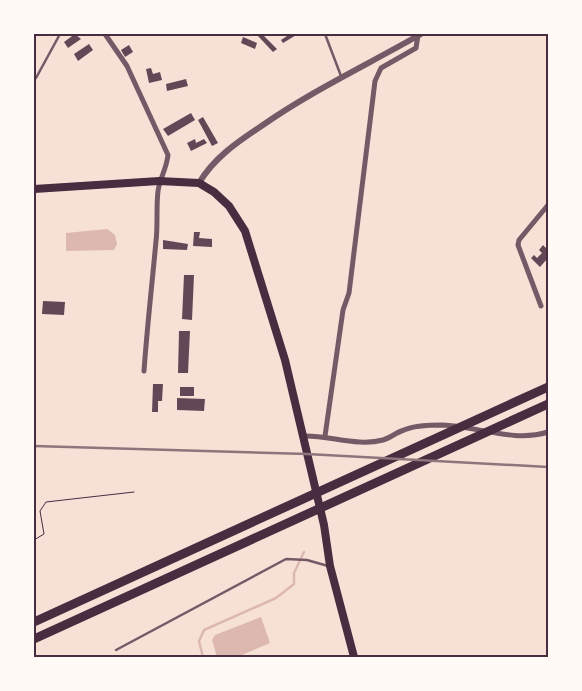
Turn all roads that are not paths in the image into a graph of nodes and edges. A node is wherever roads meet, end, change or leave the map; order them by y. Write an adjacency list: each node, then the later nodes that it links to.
1 (60, 34): 6 (lane)
2 (105, 34): 7 (street)
3 (325, 34): 5 (lane)
4 (420, 34): 5 (street); 17 (street)
5 (341, 76): 8 (street)
6 (36, 78)
7 (159, 181): 8 (main road); 9 (main road); 12 (street)
8 (198, 183): 16 (main road)
9 (34, 189)
10 (548, 205): 11 (street)
11 (541, 306)
12 (144, 372)
13 (548, 387): 19 (highway)
14 (548, 404): 20 (highway)
15 (548, 432): 17 (street)
16 (303, 436): 17 (street); 18 (main road)
17 (325, 436)
18 (330, 566): 21 (lane); 22 (main road)
19 (34, 622)
20 (34, 639)
21 (116, 650)
22 (354, 657)

